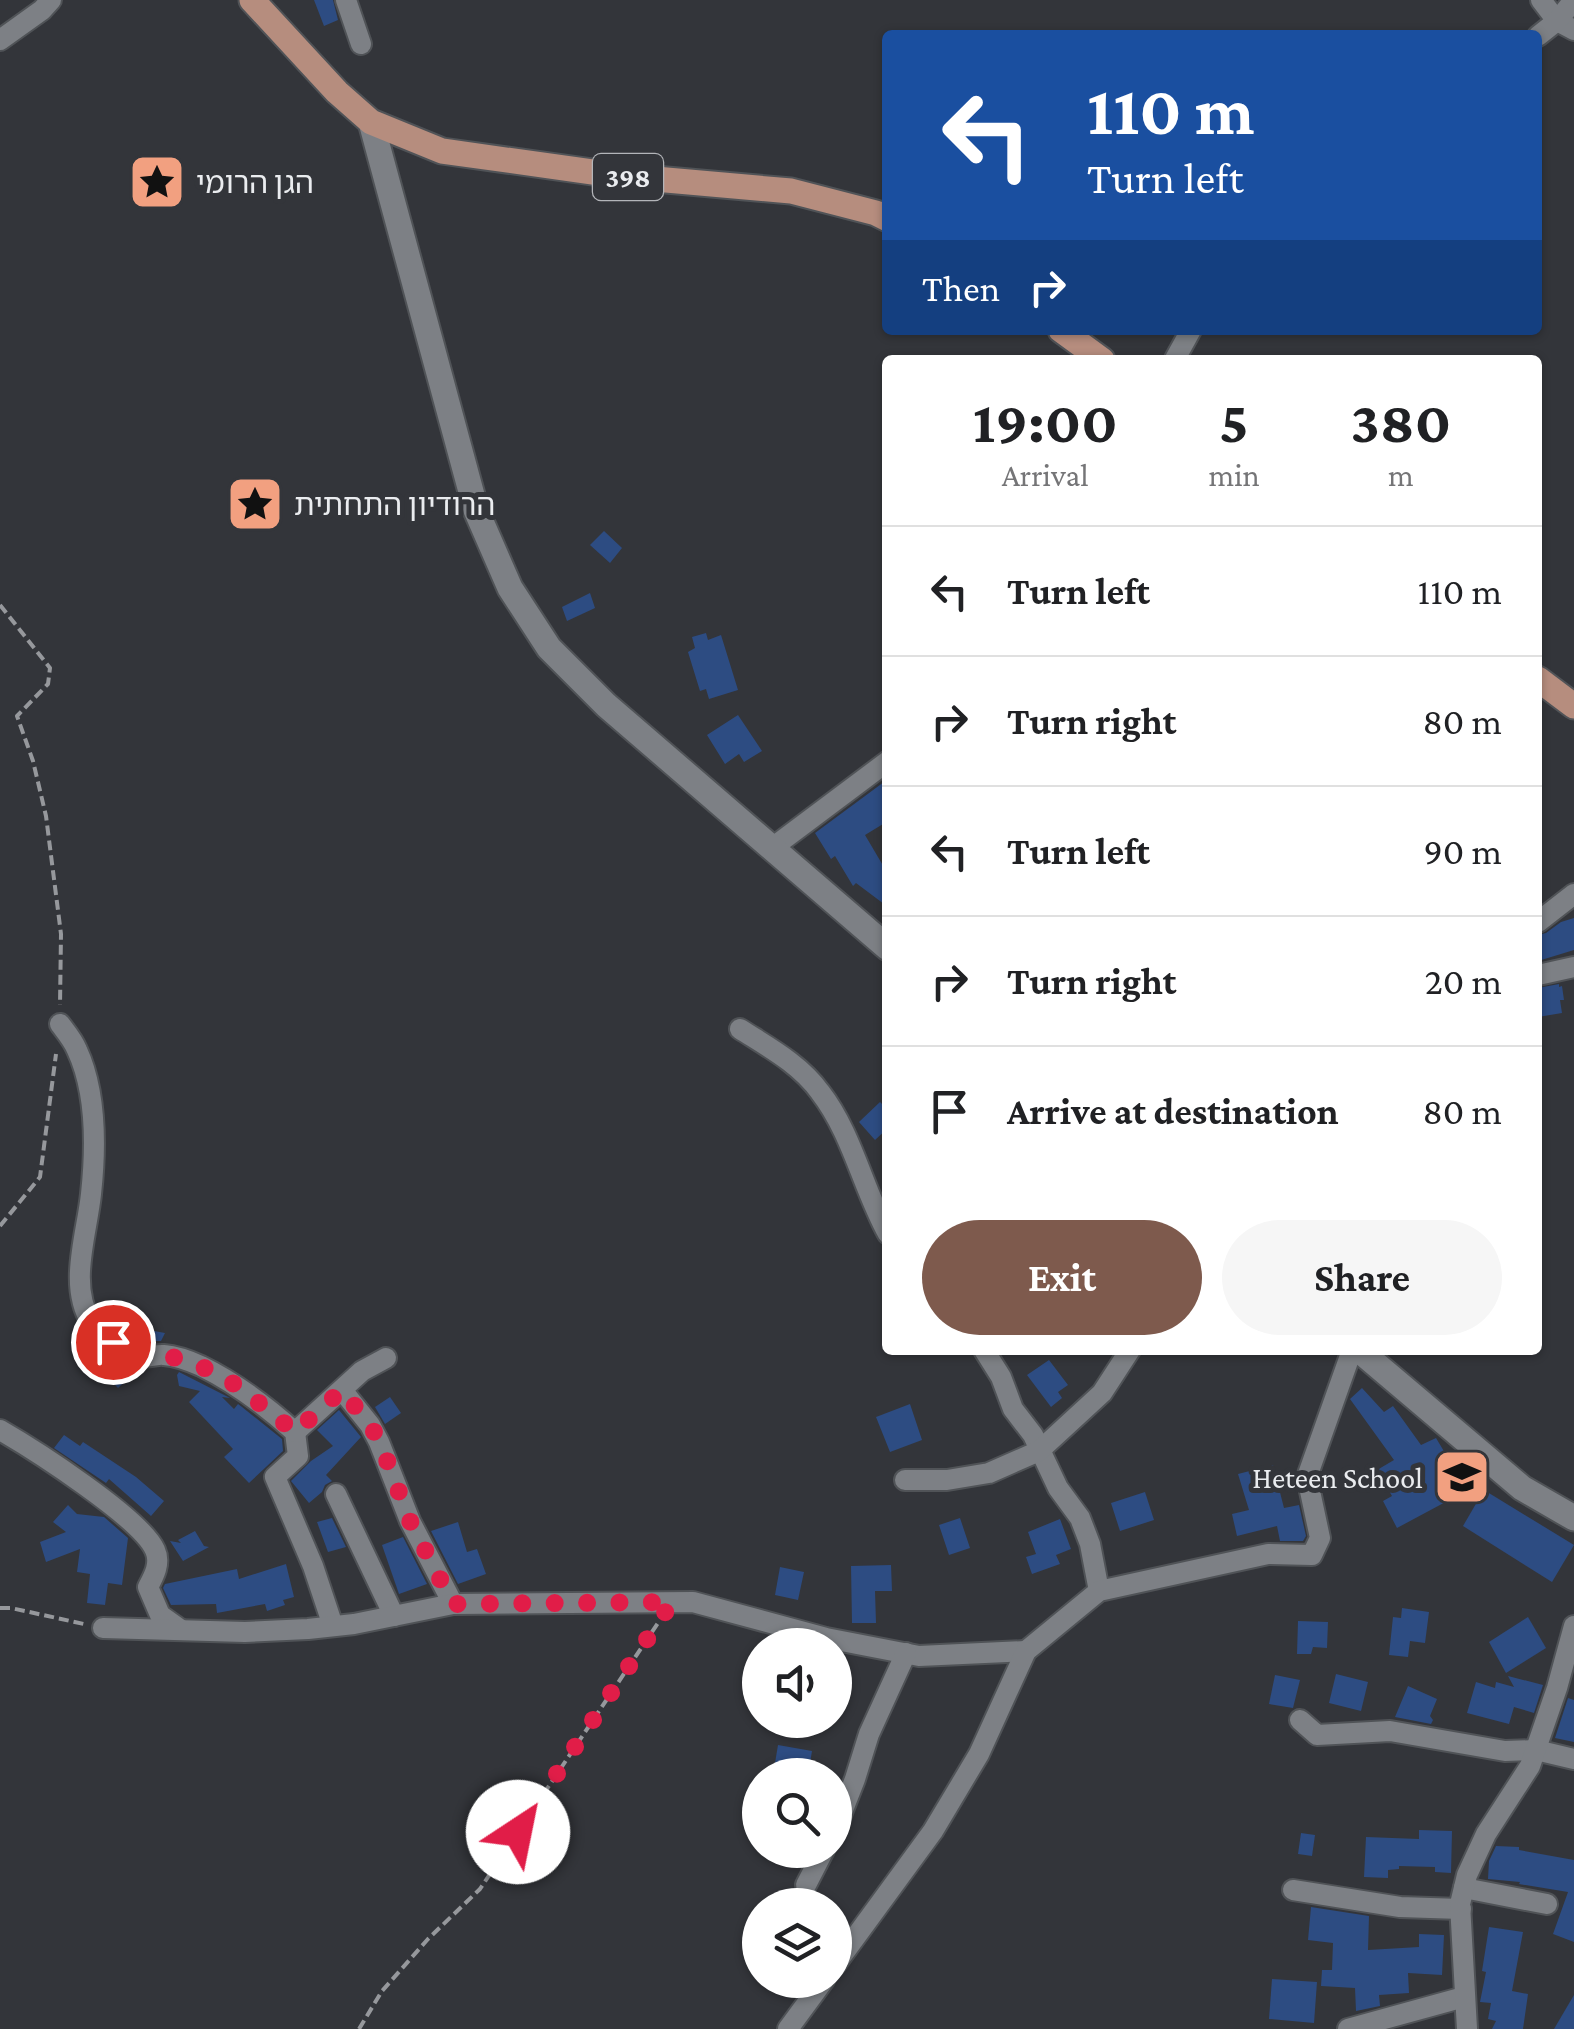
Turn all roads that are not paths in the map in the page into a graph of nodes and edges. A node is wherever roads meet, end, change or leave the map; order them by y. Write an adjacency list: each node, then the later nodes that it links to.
1 (52, 0): 8 (street)
2 (252, 0): 10 (main road, 398)
3 (346, 0): 9 (street)
4 (1541, 0): 6 (street)
5 (1574, 0): 6 (street)
6 (1566, 26): 7 (street)
7 (1542, 35)
8 (0, 40)
9 (361, 44)
10 (371, 122): 11 (main road, 398); 17 (street)
11 (882, 216)
12 (1068, 335): 13 (main road)
13 (1095, 355)
14 (1542, 682): 15 (main road)
15 (1574, 706)
16 (882, 766): 17 (street)
17 (772, 848): 20 (street)
18 (1574, 894): 19 (street)
19 (1542, 919)
20 (882, 943)
21 (1574, 968): 22 (street)
22 (1542, 974)
23 (60, 1024): 33 (street)
24 (740, 1028): 25 (street)
25 (882, 1223)
26 (987, 1355): 34 (street)
27 (1127, 1355): 34 (street)
28 (1354, 1355): 38 (street)
29 (1362, 1355): 37 (street)
30 (386, 1358): 31 (street)
31 (342, 1390): 33 (street); 39 (street)
32 (0, 1430): 44 (street)
33 (295, 1432): 41 (street)
34 (1039, 1451): 35 (street); 38 (street)
35 (905, 1480)
36 (336, 1494): 40 (street)
37 (1574, 1518)
38 (1099, 1591): 45 (street)
39 (453, 1604): 40 (street); 46 (street)
40 (394, 1616): 41 (street)
41 (333, 1626): 44 (street)
42 (1574, 1626): 48 (street)
43 (102, 1628): 44 (street)
44 (183, 1631)
45 (1026, 1651): 46 (street); 56 (street)
46 (906, 1653): 50 (street)
47 (1300, 1720): 48 (street)
48 (1536, 1750): 49 (street); 54 (street)
49 (1574, 1759)
50 (852, 1788)
51 (815, 1868): 52 (street)
52 (806, 1885)
53 (1293, 1890): 54 (street)
54 (1462, 1899): 55 (street); 57 (street)
55 (1547, 1904)
56 (852, 1941)
57 (1464, 1997): 60 (street); 61 (street)
58 (811, 1998): 59 (street)
59 (788, 2029)
60 (1348, 2029)
61 (1467, 2029)

